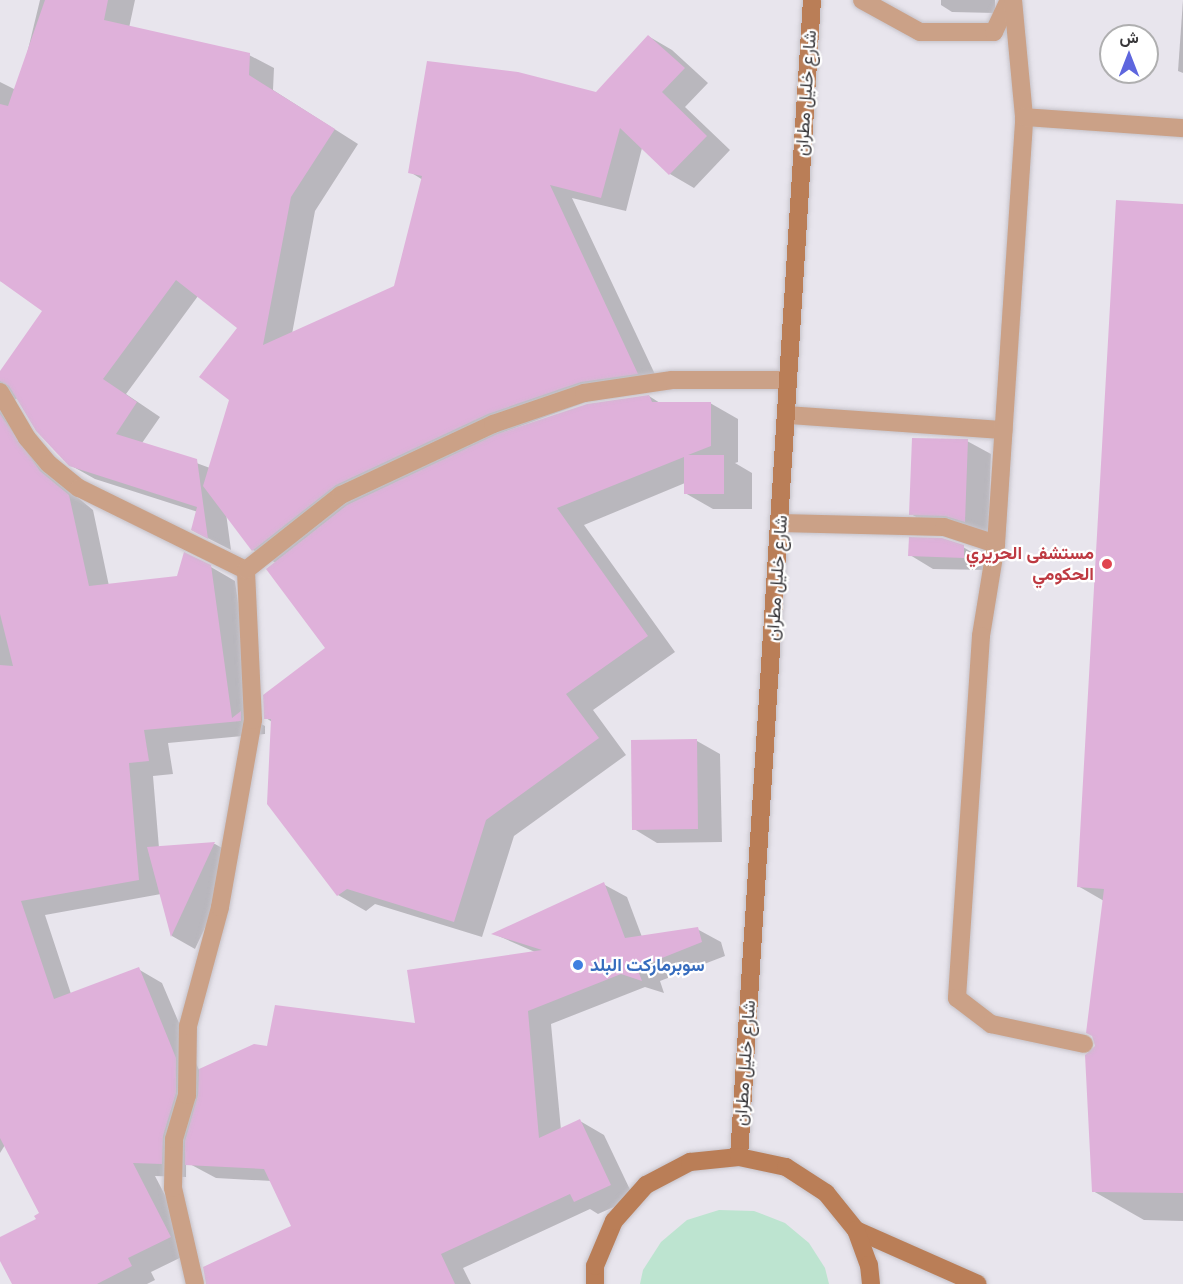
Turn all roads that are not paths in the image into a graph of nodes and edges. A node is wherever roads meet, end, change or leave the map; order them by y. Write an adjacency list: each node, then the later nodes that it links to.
1 (812, 0): 6 (street, شارع خليل مطران)
2 (862, 0): 3 (street)
3 (1011, 0): 4 (street)
4 (1024, 117): 5 (street); 9 (street)
5 (1183, 128)
6 (788, 380): 8 (street, شارع خليل مطران); 12 (street)
7 (0, 392): 12 (street)
8 (788, 416): 9 (street); 10 (street, شارع خليل مطران)
9 (1003, 430): 11 (street)
10 (780, 523): 11 (street); 14 (street, شارع خليل مطران)
11 (996, 544): 13 (street)
12 (246, 570): 16 (street)
13 (1084, 1044)
14 (739, 1157): 15 (street); 17 (street)
15 (856, 1230): 18 (street); 19 (street)
16 (195, 1284)
17 (595, 1284)
18 (871, 1284)
19 (978, 1284)

